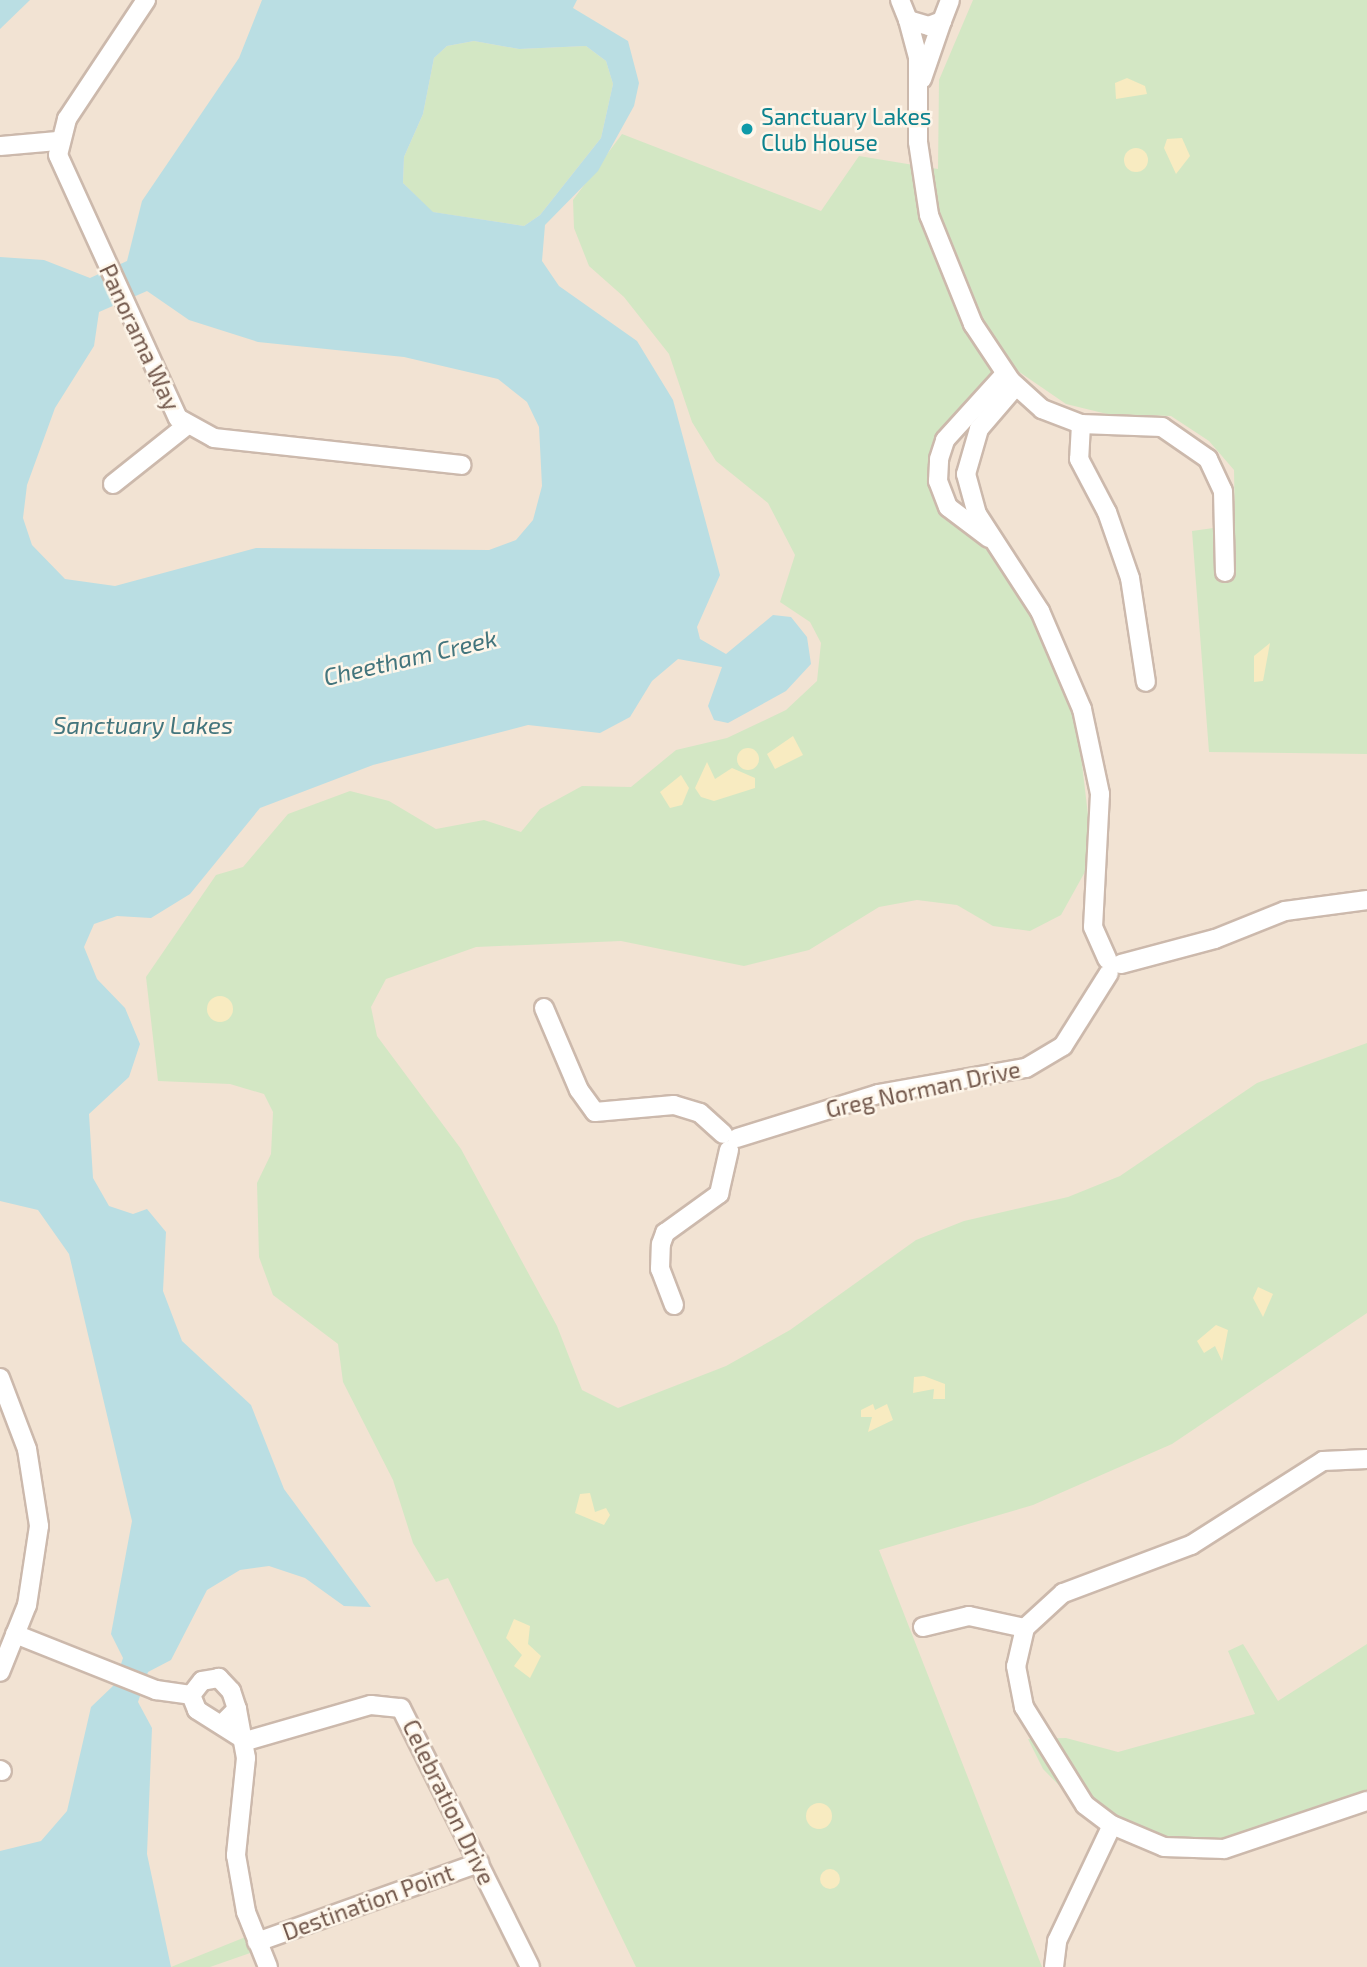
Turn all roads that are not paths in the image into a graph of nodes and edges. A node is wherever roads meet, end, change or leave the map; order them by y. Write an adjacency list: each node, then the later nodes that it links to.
1 (146, 0): 7 (street)
2 (900, 0): 4 (street)
3 (950, 0): 5 (street)
4 (908, 20): 5 (street); 6 (street)
5 (942, 20): 6 (street)
6 (920, 85): 9 (street)
7 (57, 141): 8 (street); 11 (street, Panorama Way)
8 (0, 146)
9 (1011, 380): 10 (street); 13 (street); 14 (street)
10 (1081, 424): 17 (street); 18 (street)
11 (186, 426): 12 (street, Panorama Way); 15 (street)
12 (462, 465)
13 (966, 474): 14 (street); 16 (street)
14 (938, 481): 16 (street)
15 (113, 484)
16 (989, 538): 20 (street)
17 (1225, 572)
18 (1146, 682)
19 (1367, 900): 20 (street)
20 (1112, 965): 22 (street, Greg Norman Drive)
21 (544, 1008): 22 (street)
22 (730, 1141): 23 (street)
23 (674, 1305)
24 (0, 1378): 28 (street)
25 (1367, 1459): 27 (street)
26 (923, 1627): 27 (street)
27 (1025, 1628): 35 (street)
28 (15, 1634): 29 (street); 30 (street)
29 (0, 1672)
30 (191, 1695): 31 (street); 32 (street)
31 (237, 1709): 32 (street); 33 (street)
32 (223, 1723): 33 (street)
33 (246, 1741): 36 (street, Celebration Drive); 37 (street)
34 (1367, 1801): 35 (street)
35 (1112, 1825): 40 (street)
36 (479, 1863): 37 (street, Destination Point); 39 (street, Celebration Drive)
37 (257, 1942): 38 (street)
38 (268, 1967)
39 (530, 1967)
40 (1054, 1967)

